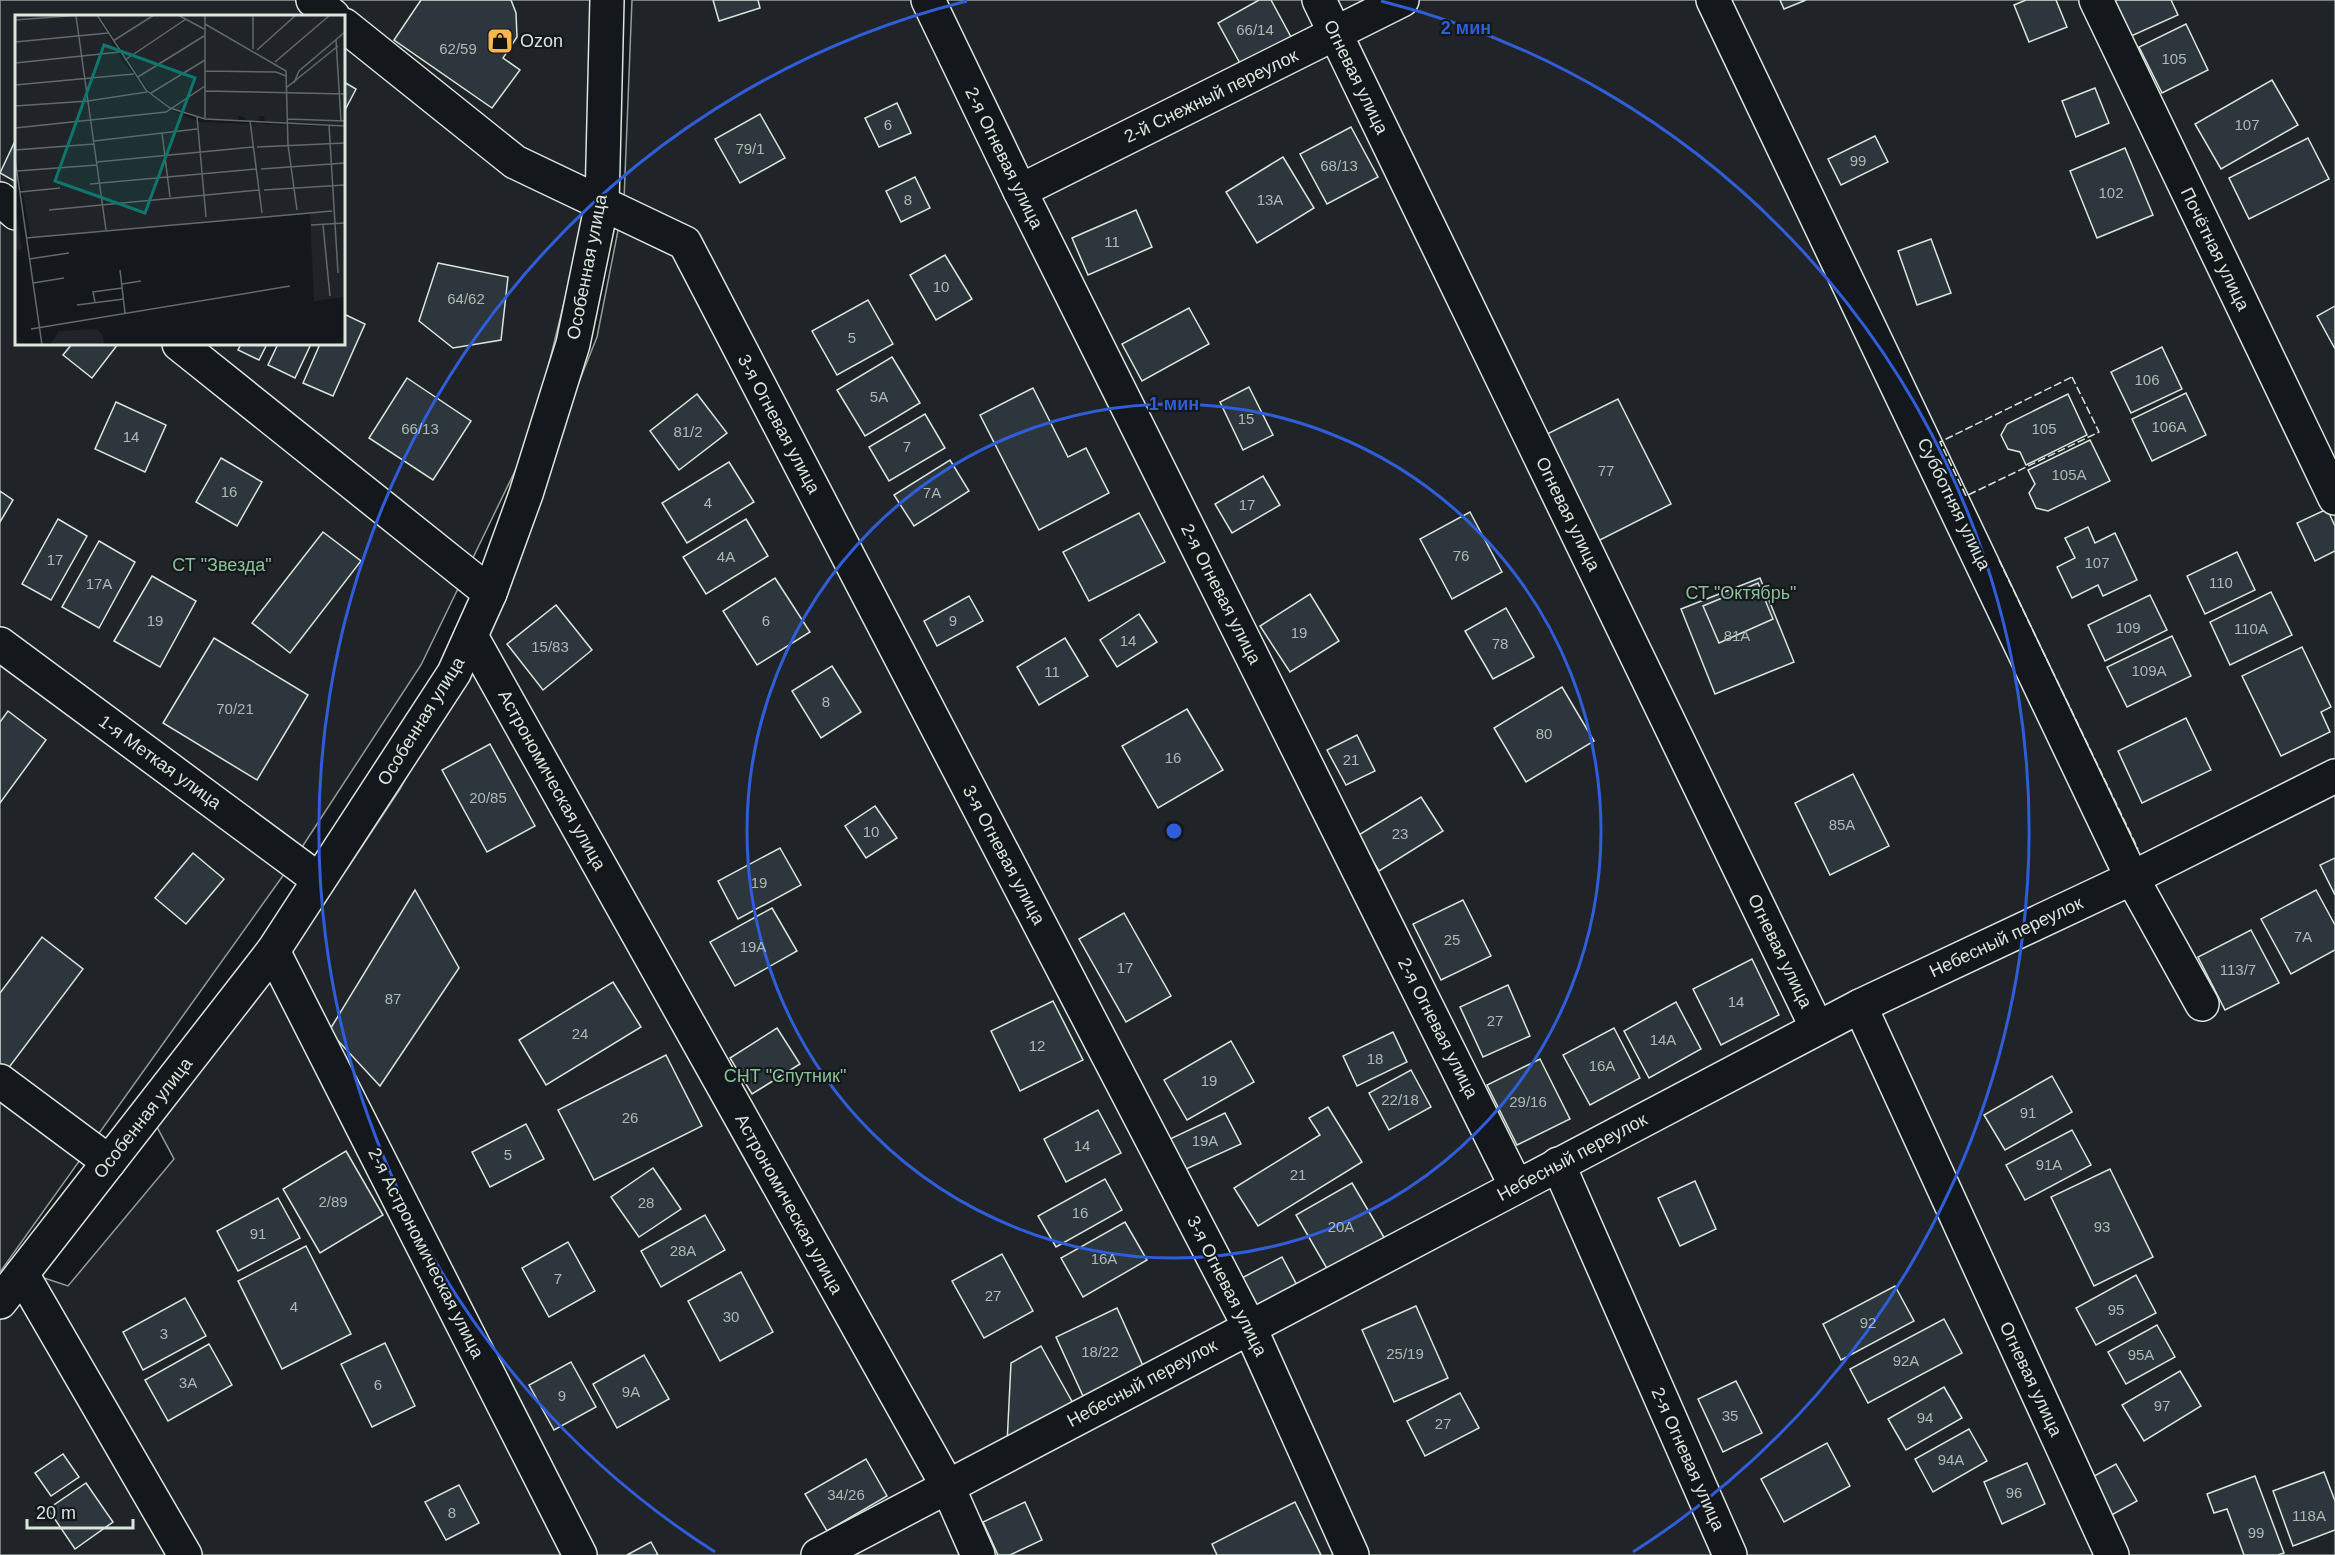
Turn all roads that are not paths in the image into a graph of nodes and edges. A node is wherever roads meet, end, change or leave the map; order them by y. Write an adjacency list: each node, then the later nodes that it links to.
1 (313, 0): 8 (main road)
2 (607, 0): 13 (main road, Особенная улица)
3 (928, 0): 11 (main road, 2-я Огневая улица)
4 (1319, 0): 10 (main road, Огневая улица)
5 (1402, 0): 10 (main road, 2-й Снежный переулок)
6 (1713, 0): 21 (main road, Субботняя улица)
7 (2096, 0): 16 (main road, Почётная улица)
8 (332, 15)
9 (345, 25): 13 (main road, 3-я Огневая улица)
10 (1335, 34): 11 (main road, 2-й Снежный переулок); 26 (main road, Огневая улица)
11 (1020, 191): 30 (main road, 2-я Огневая улица)
12 (0, 199): 14 (main road)
13 (602, 203): 17 (main road, Особенная улица); 33 (main road, 3-я Огневая улица)
14 (15, 212)
15 (180, 345): 17 (main road)
16 (2335, 498)
17 (490, 593): 18 (main road, Особенная улица)
18 (471, 636): 22 (main road, Особенная улица); 34 (main road, Астрономическая улица)
19 (0, 644): 22 (main road, 1-я Меткая улица)
20 (2335, 776): 21 (main road, Небесный переулок)
21 (2132, 878): 24 (main road, Субботняя улица); 25 (main road, Небесный переулок)
22 (319, 880): 23 (main road, Особенная улица)
23 (273, 951): 28 (main road, Особенная улица); 36 (main road, 2-я Астрономическая улица)
24 (2202, 1004)
25 (1860, 1006): 26 (main road, Небесный переулок); 41 (main road, Огневая улица)
26 (1817, 1028): 29 (main road, Небесный переулок)
27 (0, 1081): 28 (main road)
28 (109, 1162): 31 (main road, Особенная улица)
29 (1558, 1164): 30 (main road, Небесный переулок); 40 (main road, 2-я Огневая улица)
30 (1516, 1186): 33 (main road, Небесный переулок)
31 (22, 1274): 32 (main road, Особенная улица); 35 (main road)
32 (0, 1302)
33 (1250, 1326): 34 (main road, Небесный переулок); 39 (main road, 3-я Огневая улица)
34 (946, 1485): 37 (main road, Небесный переулок); 38 (main road, Астрономическая улица)
35 (184, 1555)
36 (580, 1555)
37 (818, 1555)
38 (978, 1555)
39 (1352, 1555)
40 (1730, 1555)
41 (2112, 1555)

